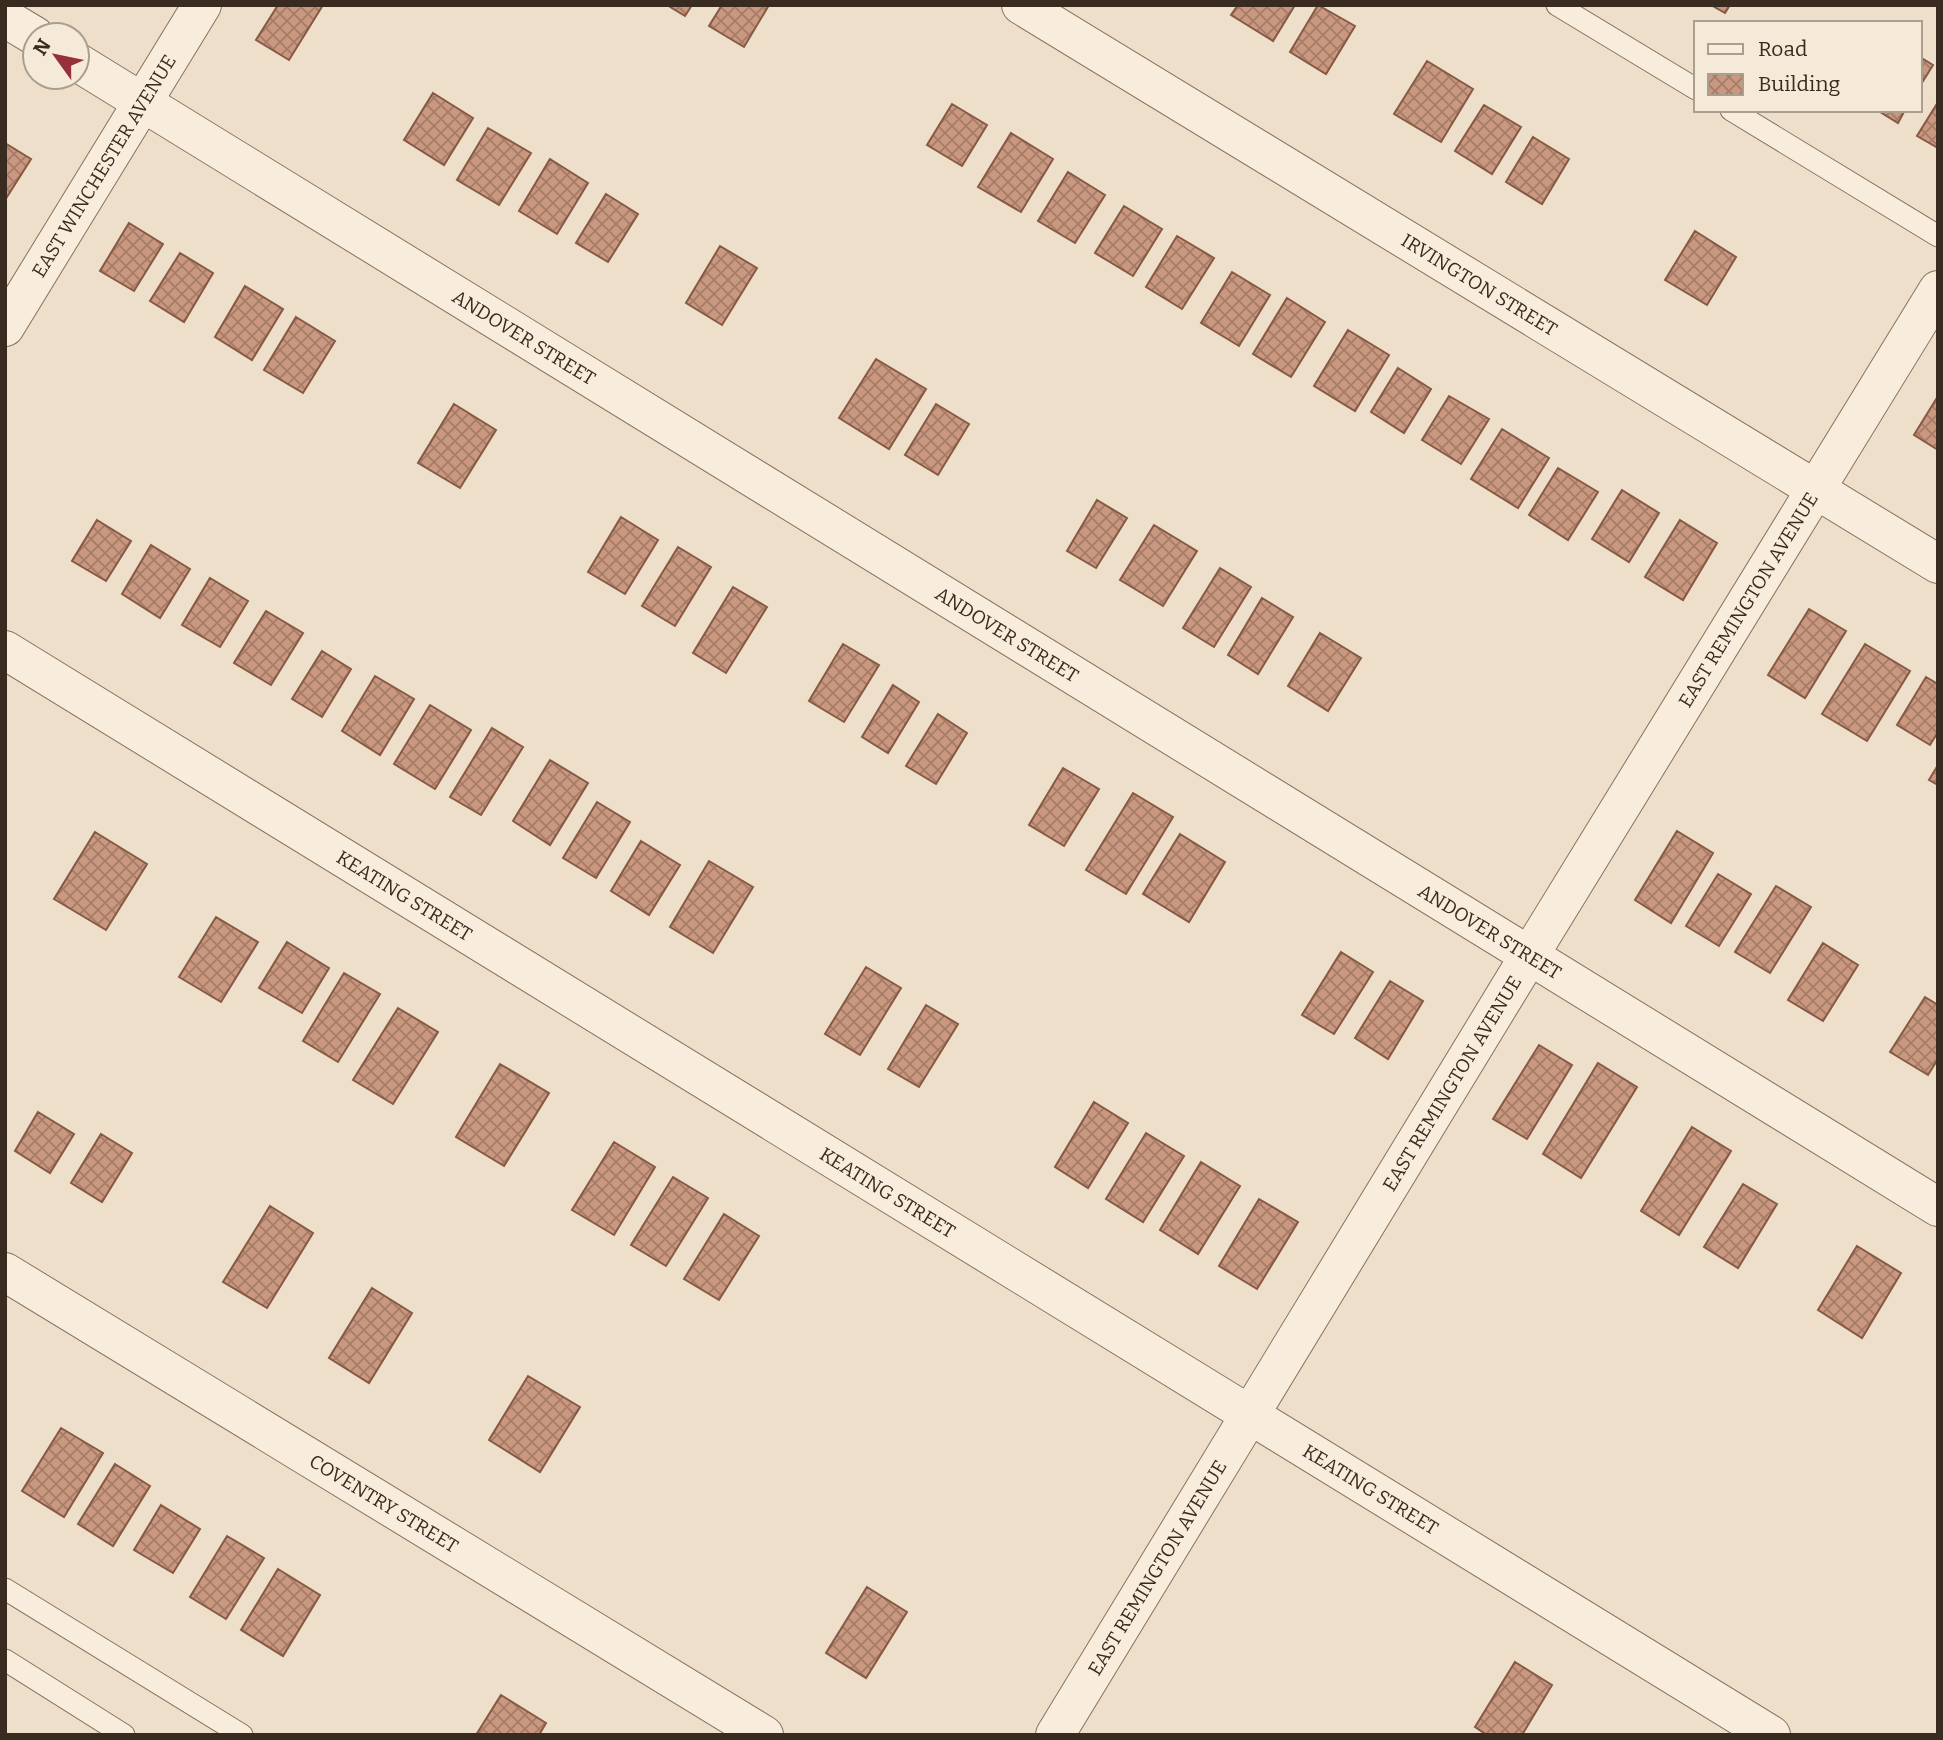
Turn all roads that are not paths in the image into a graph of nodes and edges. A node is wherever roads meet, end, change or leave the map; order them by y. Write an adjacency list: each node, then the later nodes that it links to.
1 (202, 5): 8 (street, EAST WINCHESTER AVENUE)
2 (1021, 5): 13 (street, IRVINGTON STREET)
3 (1557, 5): 7 (lane)
4 (5, 18): 5 (street)
5 (21, 28)
6 (91, 70): 8 (street, ANDOVER STREET)
7 (1694, 88)
8 (143, 102): 12 (street, EAST WINCHESTER AVENUE); 16 (street, ANDOVER STREET)
9 (1734, 112): 10 (lane)
10 (1938, 236)
11 (1938, 290): 13 (street, EAST REMINGTON AVENUE)
12 (5, 327)
13 (1815, 489): 14 (street, IRVINGTON STREET); 16 (street, EAST REMINGTON AVENUE)
14 (1938, 564)
15 (5, 650): 19 (street, KEATING STREET)
16 (1529, 956): 17 (street, ANDOVER STREET); 19 (street, EAST REMINGTON AVENUE)
17 (1938, 1207)
18 (5, 1272): 24 (street, COVENTRY STREET)
19 (1249, 1414): 25 (street, EAST REMINGTON AVENUE); 26 (street, KEATING STREET)
20 (5, 1590): 23 (lane)
21 (5, 1660): 22 (lane)
22 (124, 1735)
23 (242, 1735)
24 (764, 1735)
25 (1055, 1735)
26 (1771, 1735)

